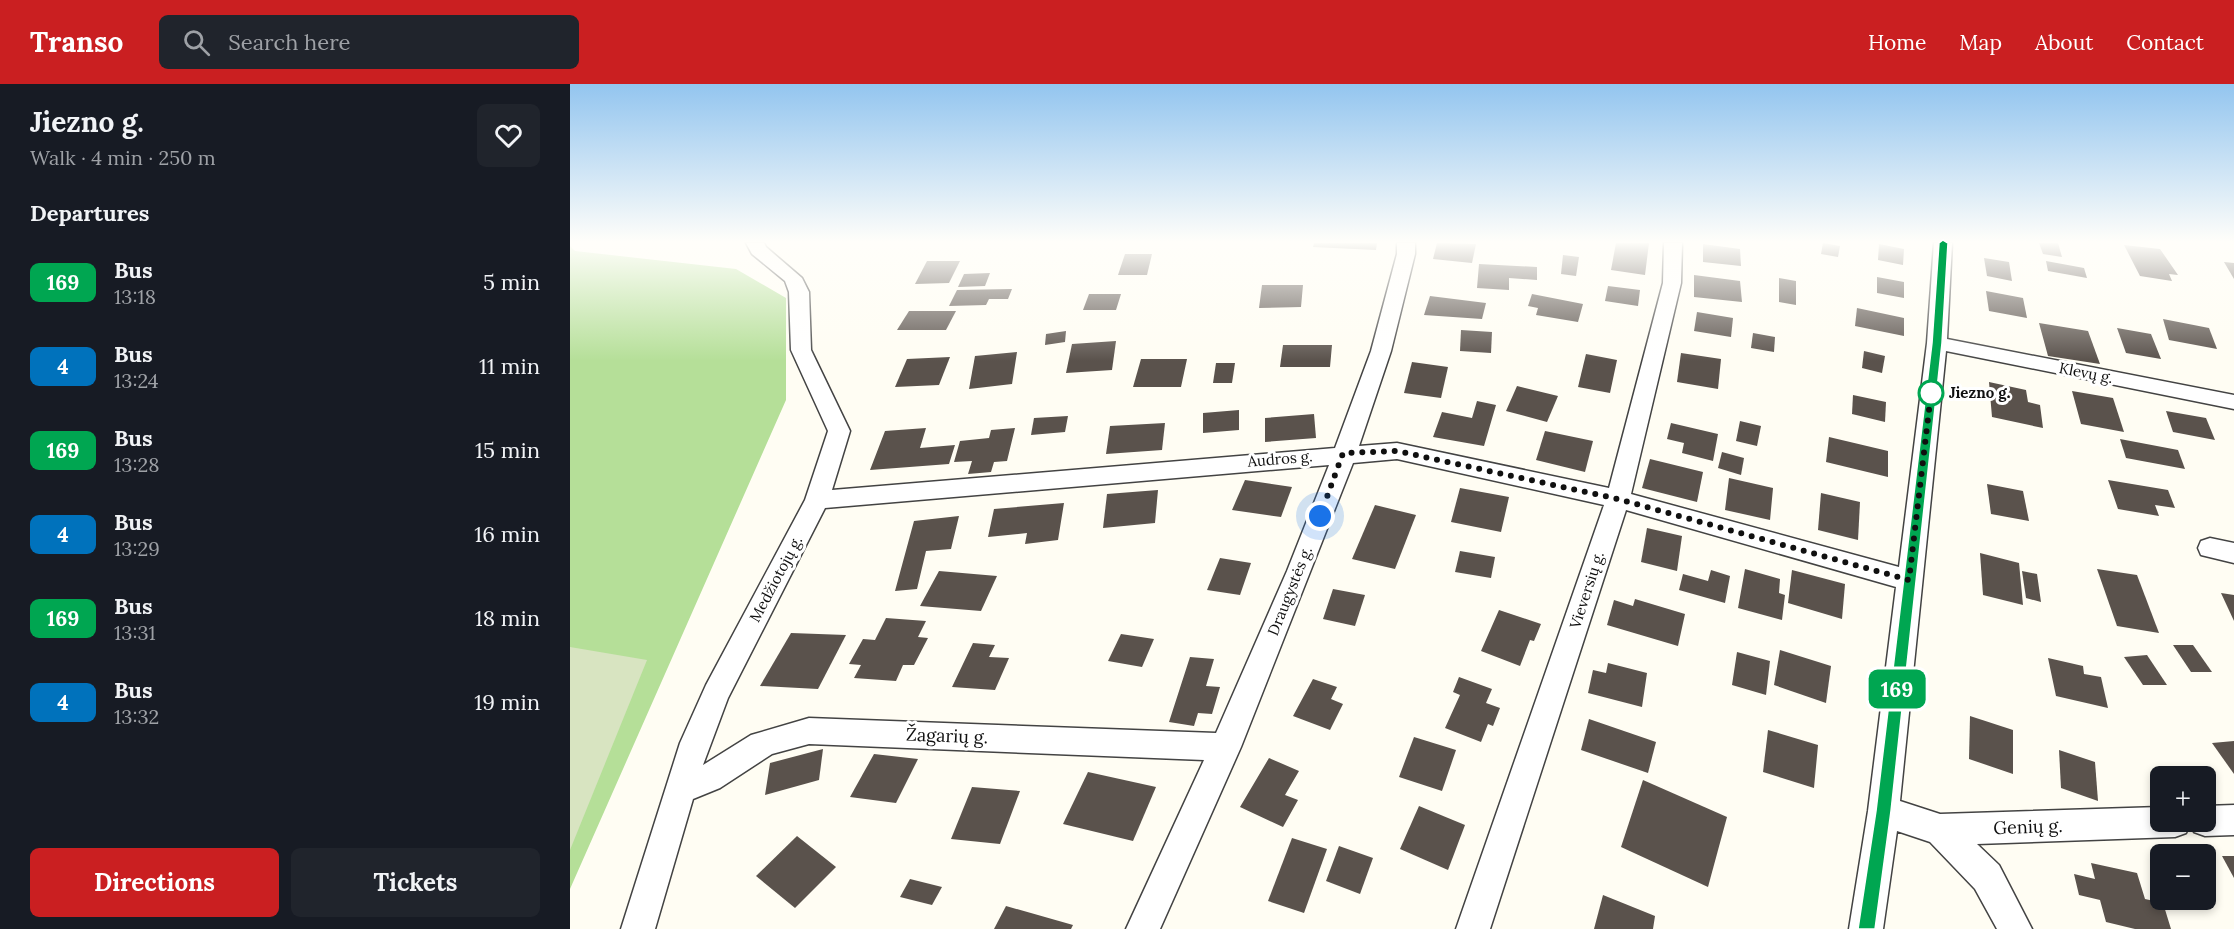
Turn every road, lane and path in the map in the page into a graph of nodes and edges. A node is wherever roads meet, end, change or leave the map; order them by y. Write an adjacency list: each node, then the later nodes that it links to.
1 (795, 282): 9 (street, Medžiotojų g.)
2 (1399, 282): 7 (street, Draugystės g.)
3 (1671, 282): 8 (street, Vieversių g.)
4 (1941, 282): 5 (street)
5 (1937, 343): 6 (street, Klevų g.); 12 (street)
6 (2234, 402)
7 (1343, 453): 8 (street, Audros g.); 9 (street, Audros g.); 13 (street, Draugystės g.)
8 (1618, 499): 12 (street, Audros g.); 22 (street, Vieversių g.)
9 (817, 500): 14 (street, Medžiotojų g.)
10 (2210, 548): 11 (street)
11 (2234, 553)
12 (1909, 580): 15 (street)
13 (1226, 747): 14 (street, Žagarių g.); 21 (street, Draugystės g.)
14 (682, 787): 20 (street, Medžiotojų g.)
15 (1884, 811): 19 (street, Genių g.); 23 (street)
16 (2234, 820): 17 (street)
17 (2216, 821)
18 (2150, 823): 19 (street, Genių g.)
19 (1940, 830): 24 (street)
20 (638, 929)
21 (1143, 929)
22 (1473, 929)
23 (1866, 929)
24 (2015, 929)

